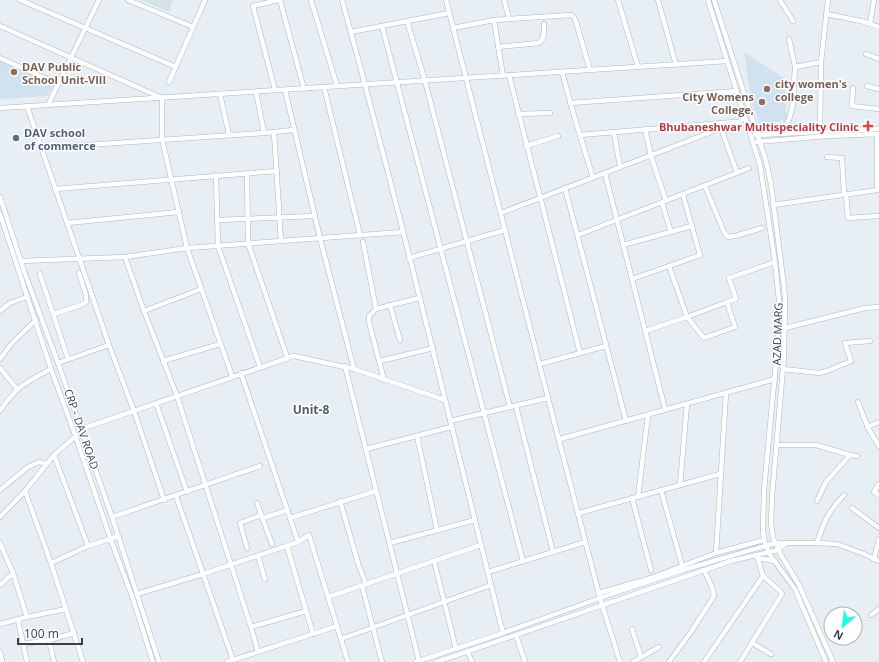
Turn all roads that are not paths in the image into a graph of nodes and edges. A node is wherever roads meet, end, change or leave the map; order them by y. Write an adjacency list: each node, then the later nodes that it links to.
1 (20, 0): 29 (street)
2 (99, 0): 29 (street)
3 (128, 0): 27 (street)
4 (205, 0): 27 (street)
5 (279, 0): 57 (street); 59 (street)
6 (311, 0): 53 (street)
7 (342, 0): 31 (street)
8 (446, 0): 17 (street)
9 (504, 0): 19 (street)
10 (618, 0): 42 (street)
11 (658, 0): 40 (street)
12 (708, 0): 38 (street, AZAD MARG)
13 (714, 0): 85 (street, AZAD MARG)
14 (780, 0): 22 (street)
15 (828, 0): 18 (street)
16 (874, 0): 24 (street)
17 (449, 13): 21 (street); 30 (street)
18 (826, 14): 24 (street); 39 (street)
19 (509, 18): 20 (street); 44 (street)
20 (494, 20): 30 (street); 33 (street)
21 (407, 21): 26 (street); 48 (street)
22 (793, 21)
23 (544, 24): 33 (street)
24 (870, 24): 28 (street)
25 (0, 26): 36 (street)
26 (382, 26): 31 (street); 50 (street)
27 (193, 27): 41 (street)
28 (879, 27)
29 (86, 28): 36 (street); 41 (street)
30 (453, 28): 47 (street)
31 (351, 32): 52 (street)
32 (789, 39): 43 (street)
33 (498, 47): 46 (street)
34 (866, 54): 37 (street)
35 (0, 58): 51 (street)
36 (72, 58): 51 (street); 64 (street)
37 (879, 59)
38 (727, 62): 40 (street); 61 (street, AZAD MARG)
39 (821, 62): 43 (street); 80 (street)
40 (676, 65): 42 (street)
41 (176, 66): 49 (street)
42 (638, 67): 44 (street)
43 (796, 67): 82 (street)
44 (590, 70): 45 (street)
45 (562, 72): 46 (street); 65 (street)
46 (506, 76): 47 (street); 71 (street)
47 (466, 78): 48 (street); 115 (street)
48 (425, 81): 50 (street); 134 (street)
49 (169, 82)
50 (397, 83): 52 (street); 139 (street)
51 (58, 84): 66 (street)
52 (366, 85): 53 (street); 127 (street)
53 (337, 86): 55 (street)
54 (867, 86): 58 (street)
55 (324, 87): 57 (street); 129 (street)
56 (853, 88): 69 (street)
57 (304, 89): 60 (street)
58 (879, 89)
59 (275, 90): 60 (street); 62 (street)
60 (285, 90): 75 (street)
61 (736, 91): 65 (street); 72 (street, AZAD MARG)
62 (256, 92): 63 (street); 81 (street)
63 (220, 94): 64 (street); 83 (street)
64 (162, 98): 66 (street); 88 (street)
65 (570, 102): 84 (street)
66 (48, 105): 67 (street)
67 (27, 106): 68 (street); 92 (street)
68 (0, 108)
69 (879, 109)
70 (550, 113): 71 (street)
71 (518, 114): 91 (street)
72 (745, 119): 73 (street); 87 (street, AZAD MARG)
73 (740, 121): 74 (street); 76 (street)
74 (721, 128): 93 (street); 100 (street)
75 (294, 130): 78 (street); 117 (street)
76 (645, 130): 79 (street); 93 (street)
77 (878, 130): 80 (street); 89 (street); 105 (street)
78 (274, 132): 81 (street); 97 (street)
79 (614, 132): 84 (street); 95 (street)
80 (820, 132): 82 (street)
81 (264, 133): 83 (street)
82 (780, 134): 85 (street)
83 (229, 135): 88 (street)
84 (580, 135): 103 (street)
85 (757, 135): 87 (street); 89 (street, AZAD MARG)
86 (558, 136): 91 (street)
87 (751, 136): 90 (street, AZAD MARG)
88 (162, 139): 92 (street); 102 (street)
89 (760, 142): 90 (street); 113 (street, AZAD MARG)
90 (754, 143): 144 (street, AZAD MARG)
91 (526, 146): 111 (street)
92 (42, 148): 107 (street)
93 (651, 156): 95 (street); 112 (street)
94 (827, 156): 108 (street)
95 (620, 168): 99 (street)
96 (749, 168): 100 (street)
97 (277, 171): 98 (street); 119 (street)
98 (247, 173): 101 (street); 120 (street)
99 (605, 173): 103 (street); 122 (street)
100 (737, 173): 104 (street)
101 (216, 175): 102 (street); 121 (street)
102 (171, 178): 107 (street); 114 (street)
103 (593, 178): 106 (street)
104 (705, 186): 109 (street); 125 (street)
105 (878, 186): 108 (street)
106 (565, 188): 111 (street); 130 (street)
107 (55, 189): 123 (street)
108 (845, 194): 113 (street); 118 (street)
109 (683, 195): 112 (street); 124 (street)
110 (0, 197): 143 (street, CRP - DAV ROAD)
111 (539, 198): 115 (street); 169 (street)
112 (664, 202): 122 (street); 128 (street)
113 (774, 205): 161 (street, AZAD MARG)
114 (179, 212): 123 (street); 138 (street)
115 (501, 213): 126 (street)
116 (0, 214): 150 (street, CRP - DAV ROAD)
117 (314, 216): 119 (street); 131 (street)
118 (878, 216)
119 (280, 217): 120 (street); 132 (street)
120 (248, 219): 121 (street); 135 (street)
121 (217, 220): 137 (street)
122 (617, 220): 130 (street); 136 (street)
123 (67, 223): 140 (street)
124 (692, 226): 128 (street); 145 (street)
125 (762, 228)
126 (505, 230): 134 (street); 176 (street)
127 (402, 232): 129 (street); 142 (street)
128 (671, 232): 136 (street)
129 (360, 235): 131 (street)
130 (578, 235): 167 (street)
131 (320, 238): 132 (street); 181 (street)
132 (281, 241): 135 (street)
133 (363, 242): 155 (street)
134 (467, 242): 139 (street); 198 (street)
135 (248, 243): 137 (street); 170 (street)
136 (623, 245): 148 (street)
137 (218, 246): 138 (street); 177 (street)
138 (187, 248): 141 (street); 149 (street)
139 (440, 248): 142 (street); 202 (street)
140 (79, 258): 141 (street); 143 (street); 166 (street)
141 (125, 258): 157 (street)
142 (409, 258): 151 (street)
143 (22, 261): 175 (street, CRP - DAV ROAD)
144 (775, 262): 152 (street); 185 (street, AZAD MARG)
145 (669, 266): 148 (street); 159 (street)
146 (79, 273): 158 (street)
147 (40, 274): 158 (street)
148 (632, 279): 162 (street)
149 (201, 289): 157 (street); 165 (street)
150 (27, 297): 156 (street); 160 (street, CRP - DAV ROAD)
151 (419, 298): 153 (street); 168 (street)
152 (727, 302): 159 (street); 159 (street)
153 (390, 305): 155 (street); 163 (street)
154 (879, 307): 161 (street)
155 (376, 309): 174 (street)
156 (0, 311)
157 (144, 311): 173 (street)
158 (54, 314): 171 (street)
159 (687, 317): 162 (street)
160 (36, 320): 172 (street); 180 (street, CRP - DAV ROAD)
161 (785, 328): 182 (street, AZAD MARG)
162 (645, 331): 199 (street)
163 (400, 340)
164 (870, 341): 182 (street)
165 (220, 344): 173 (street); 184 (street)
166 (108, 345): 171 (street); 201 (street)
167 (606, 346): 169 (street); 205 (street)
168 (433, 348): 174 (street); 193 (street)
169 (580, 353): 176 (street)
170 (287, 357): 177 (street); 178 (street)
171 (68, 359): 175 (street)
172 (0, 360)
173 (163, 361): 191 (street)
174 (380, 361): 186 (street)
175 (58, 363): 188 (street, CRP - DAV ROAD)
176 (540, 364): 192 (street)
177 (260, 366): 183 (street)
178 (345, 366): 181 (street); 215 (street)
179 (0, 368): 187 (street)
180 (51, 369): 187 (street); 190 (street, CRP - DAV ROAD)
181 (354, 369): 186 (street)
182 (783, 369): 213 (street, AZAD MARG)
183 (241, 373): 184 (street); 239 (street)
184 (232, 376): 191 (street)
185 (775, 379): 189 (street); 251 (street, AZAD MARG)
186 (384, 380): 193 (street)
187 (17, 389): 200 (street)
188 (69, 393): 190 (street); 209 (street, CRP - DAV ROAD)
189 (726, 393): 196 (street); 221 (street)
190 (61, 395): 210 (street, CRP - DAV ROAD)
191 (177, 396): 195 (street); 224 (street)
192 (548, 398): 197 (street); 212 (street)
193 (444, 400): 204 (street)
194 (858, 402): 208 (street)
195 (156, 403): 201 (street); 229 (street)
196 (687, 404): 199 (street); 223 (street)
197 (516, 406): 198 (street); 266 (street)
198 (510, 407): 202 (street)
199 (665, 409): 203 (street)
200 (0, 411)
201 (134, 411): 209 (street); 234 (street)
202 (484, 414): 204 (street); 274 (street)
203 (648, 415): 205 (street); 233 (street)
204 (450, 421): 207 (street)
205 (626, 421): 212 (street)
206 (879, 422): 208 (street)
207 (452, 427): 211 (street); 245 (street)
208 (867, 427): 214 (street)
209 (81, 429): 243 (street, CRP - DAV ROAD)
210 (76, 436): 216 (street); 249 (street, CRP - DAV ROAD)
211 (417, 436): 215 (street); 247 (street)
212 (560, 439): 240 (street)
213 (777, 445): 217 (street); 257 (street, AZAD MARG)
214 (879, 446)
215 (366, 449): 228 (street)
216 (54, 455): 219 (street); 261 (street)
217 (850, 455): 218 (street); 236 (street)
218 (857, 456)
219 (47, 464): 225 (street); 227 (street)
220 (260, 466): 224 (street)
221 (720, 474): 223 (street); 268 (street)
222 (879, 484): 231 (street)
223 (680, 485): 226 (street)
224 (205, 486): 229 (street); 278 (street)
225 (0, 490)
226 (661, 490): 233 (street); 279 (street)
227 (25, 491): 242 (street); 277 (street)
228 (376, 491): 235 (street); 256 (street)
229 (187, 492): 232 (street)
230 (844, 495): 254 (street)
231 (879, 495)
232 (176, 496): 234 (street); 284 (street)
233 (635, 498): 240 (street); 280 (street)
234 (164, 500): 243 (street)
235 (340, 501): 244 (street); 289 (street)
236 (817, 501)
237 (257, 503): 241 (street)
238 (852, 508): 246 (street)
239 (288, 510): 241 (street); 244 (street)
240 (579, 513): 253 (street)
241 (262, 516): 258 (street); 264 (street)
242 (0, 517)
243 (112, 517): 248 (street, CRP - DAV ROAD)
244 (290, 518): 252 (street)
245 (475, 520): 247 (street); 260 (street)
246 (879, 528)
247 (437, 530): 256 (street)
248 (119, 536): 249 (street); 291 (street, CRP - DAV ROAD)
249 (110, 538): 261 (street); 328 (street, CRP - DAV ROAD)
250 (879, 539): 272 (street)
251 (764, 540): 263 (street, AZAD MARG); 268 (street)
252 (298, 542): 262 (street); 293 (street)
253 (585, 542): 266 (street); 292 (street)
254 (817, 542): 259 (street); 272 (street)
255 (0, 543): 283 (street)
256 (390, 543): 285 (street)
257 (775, 543): 259 (street); 263 (street); 265 (street, AZAD MARG)
258 (272, 544)
259 (785, 544): 265 (street)
260 (481, 545): 273 (street); 282 (street)
261 (88, 546): 277 (street)
262 (286, 546): 269 (street); 298 (street)
263 (766, 546): 267 (street, AZAD MARG); 292 (street)
264 (247, 548)
265 (778, 550): 267 (street); 343 (street, AZAD MARG)
266 (553, 552): 274 (street)
267 (769, 552): 270 (street); 275 (street, AZAD MARG)
268 (716, 553): 279 (street)
269 (258, 556): 278 (street); 287 (street)
270 (746, 557): 271 (street); 281 (street)
271 (758, 559): 275 (street); 286 (street)
272 (874, 559): 276 (street)
273 (434, 561): 285 (street); 294 (street)
274 (522, 561): 282 (street)
275 (775, 561): 342 (street, AZAD MARG)
276 (879, 561)
277 (51, 563): 296 (street)
278 (230, 565): 284 (street); 304 (street)
279 (682, 565): 292 (street)
280 (651, 570)
281 (704, 570): 295 (street); 339 (street)
282 (488, 572): 290 (street)
283 (12, 573): 288 (street); 301 (street)
284 (203, 574): 291 (street); 323 (street)
285 (397, 574): 289 (street); 299 (street)
286 (763, 576): 314 (street); 340 (street)
287 (265, 579)
288 (0, 585)
289 (364, 585): 293 (street); 306 (street)
290 (491, 586): 294 (street); 310 (street)
291 (137, 594): 329 (street, CRP - DAV ROAD)
292 (600, 596): 295 (street); 310 (street)
293 (328, 597): 305 (street)
294 (445, 602): 299 (street); 317 (street)
295 (603, 604): 311 (street); 337 (street)
296 (66, 609): 301 (street); 308 (street)
297 (879, 609): 300 (street)
298 (306, 611): 304 (street); 309 (street)
299 (407, 615): 306 (street); 333 (street)
300 (871, 615)
301 (27, 617): 302 (street)
302 (18, 620): 303 (street); 315 (street)
303 (0, 624)
304 (251, 626): 319 (street)
305 (337, 626): 309 (street); 312 (street)
306 (372, 627): 312 (street); 332 (street)
307 (632, 629): 322 (street)
308 (74, 633): 313 (street); 327 (street)
309 (313, 634): 319 (street)
310 (503, 634): 317 (street)
311 (516, 635): 320 (street); 336 (street)
312 (341, 639): 331 (street)
313 (49, 640): 315 (street); 326 (street)
314 (752, 643): 321 (street); 341 (street)
315 (23, 644): 325 (street)
316 (659, 647): 322 (street)
317 (456, 649): 333 (street)
318 (0, 652): 324 (street)
319 (258, 652): 323 (street)
320 (468, 652): 334 (street); 335 (street)
321 (771, 654)
322 (641, 657): 338 (street)
323 (233, 660): 330 (street)
324 (2, 662)
325 (27, 662)
326 (54, 662)
327 (83, 662)
328 (153, 662)
329 (159, 662)
330 (227, 662)
331 (348, 662)
332 (382, 662)
333 (418, 662)
334 (437, 662)
335 (472, 662)
336 (525, 662)
337 (620, 662)
338 (633, 662)
339 (669, 662)
340 (704, 662)
341 (740, 662)
342 (826, 662)
343 (833, 662)

